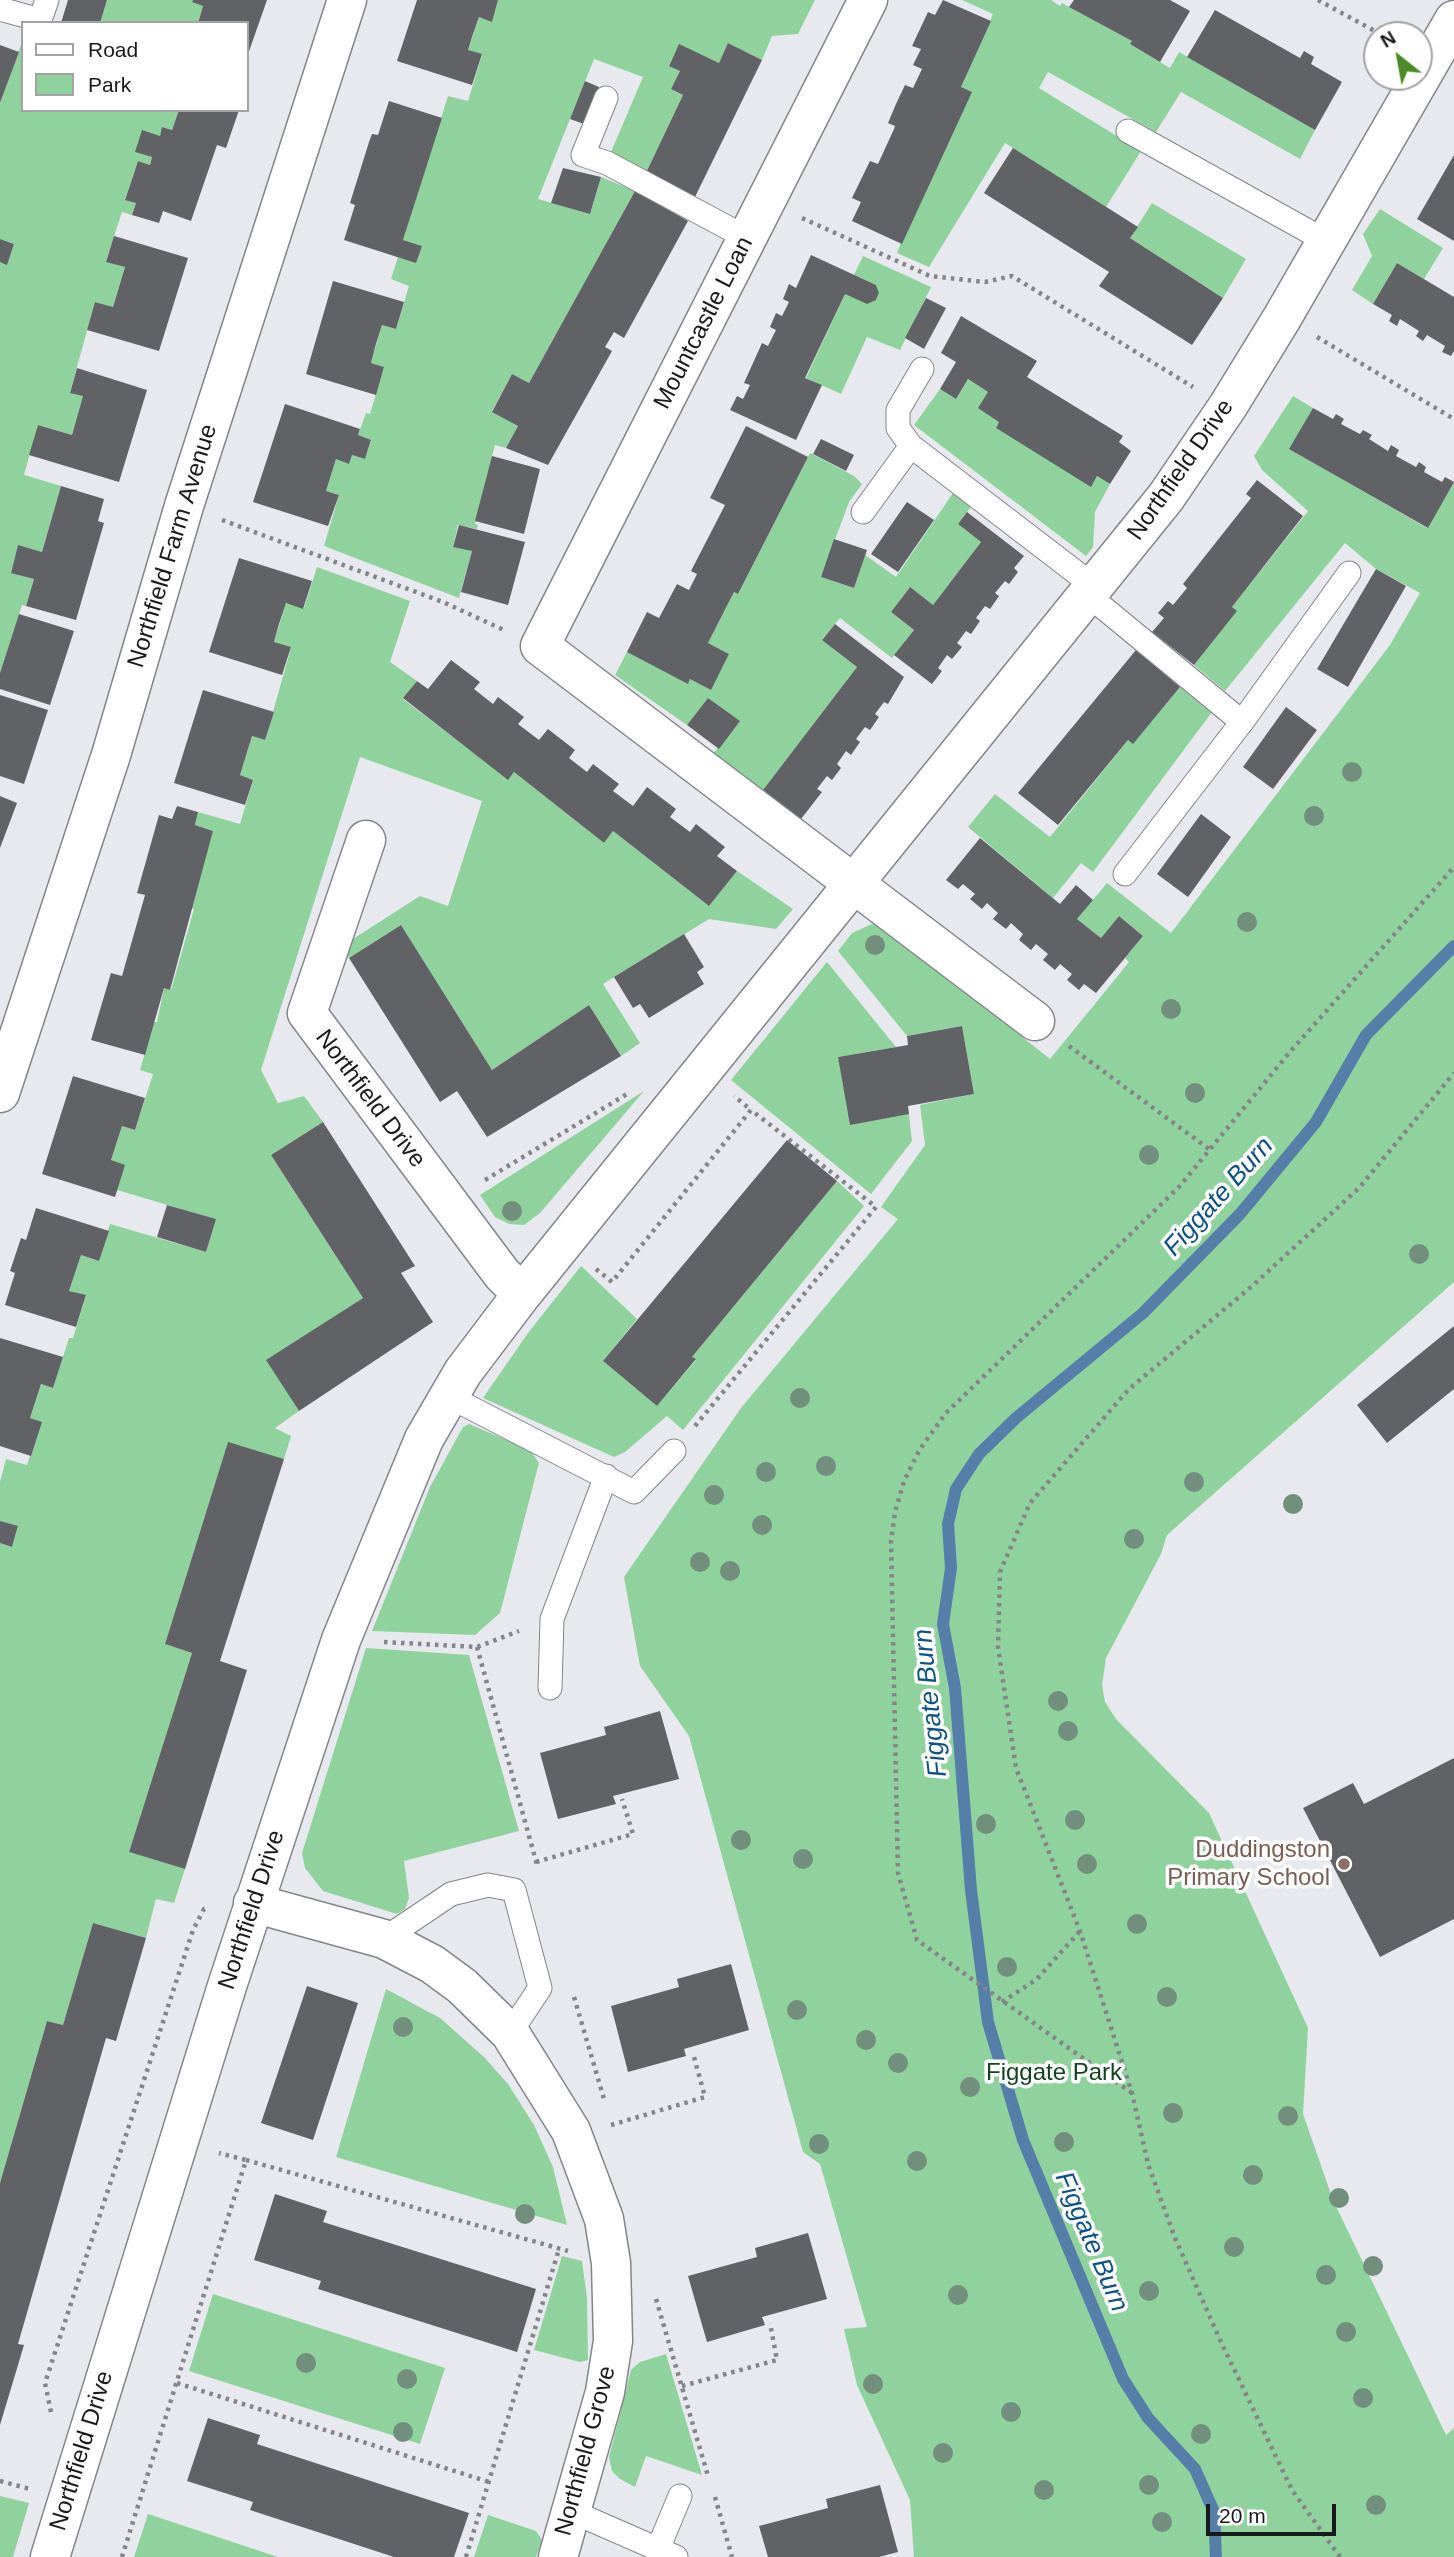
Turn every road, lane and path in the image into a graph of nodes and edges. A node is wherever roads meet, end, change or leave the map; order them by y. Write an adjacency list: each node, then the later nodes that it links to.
1 (47, 0): 5 (lane)
2 (347, 0): 18 (street, Northfield Farm Avenue)
3 (868, 0): 10 (street, Mountcastle Loan)
4 (1318, 0): 7 (path)
5 (0, 9)
6 (1454, 20): 12 (street, Northfield Drive)
7 (1363, 25)
8 (606, 98): 11 (lane)
9 (1128, 131): 12 (lane)
10 (766, 201): 11 (street, Mountcastle Loan); 15 (path)
11 (747, 238): 22 (street, Mountcastle Loan)
12 (1326, 241): 15 (street, Northfield Drive)
13 (1321, 340): 16 (path)
14 (922, 369): 17 (lane)
15 (1227, 406): 21 (street, Northfield Drive)
16 (1454, 419)
17 (911, 446): 19 (lane); 21 (lane)
18 (184, 506): 22 (path); 30 (street, Northfield Farm Avenue)
19 (863, 513)
20 (1349, 573): 23 (lane)
21 (1092, 591): 23 (lane); 27 (street, Northfield Drive)
22 (540, 646): 27 (street)
23 (1242, 722): 26 (lane)
24 (366, 840): 33 (street, Northfield Drive)
25 (1454, 867): 32 (path)
26 (1125, 874)
27 (856, 883): 28 (street); 33 (street, Northfield Drive)
28 (1035, 1021): 32 (path)
29 (1454, 1073): 46 (path)
30 (2, 1082)
31 (751, 1110): 35 (path)
32 (1209, 1149): 49 (path)
33 (522, 1294): 34 (street, Northfield Drive)
34 (449, 1396): 36 (lane); 38 (street, Northfield Drive)
35 (674, 1451): 36 (lane)
36 (606, 1476): 37 (lane)
37 (552, 1619): 39 (path); 40 (lane)
38 (341, 1640): 39 (path); 44 (street, Northfield Drive)
39 (477, 1647): 42 (path)
40 (550, 1688)
41 (622, 1799): 42 (path)
42 (536, 1862): 43 (path)
43 (514, 1890): 47 (lane); 50 (lane)
44 (253, 1903): 47 (street, Northfield Grove); 55 (street, Northfield Drive)
45 (193, 1930): 62 (path)
46 (1080, 1931): 49 (path); 52 (path)
47 (384, 1939): 50 (street, Northfield Grove)
48 (573, 1993): 53 (path)
49 (1002, 2002): 52 (path)
50 (510, 2033): 67 (street, Northfield Grove)
51 (694, 2057): 53 (path)
52 (1132, 2093): 73 (path)
53 (611, 2125): 54 (path)
54 (614, 2138)
55 (179, 2142): 56 (path); 66 (street, Northfield Drive)
56 (246, 2160): 57 (path); 60 (path)
57 (349, 2189)
58 (559, 2249): 64 (path)
59 (770, 2323): 61 (path)
60 (176, 2383): 64 (path); 70 (path)
61 (682, 2386)
62 (53, 2422)
63 (0, 2481): 66 (path)
64 (489, 2482): 71 (path)
65 (680, 2496): 68 (lane)
66 (67, 2499): 69 (street, Northfield Drive)
67 (573, 2512): 68 (lane); 72 (street, Northfield Grove)
68 (667, 2553)
69 (50, 2557)
70 (122, 2557)
71 (466, 2557)
72 (558, 2557)
73 (1340, 2557)

